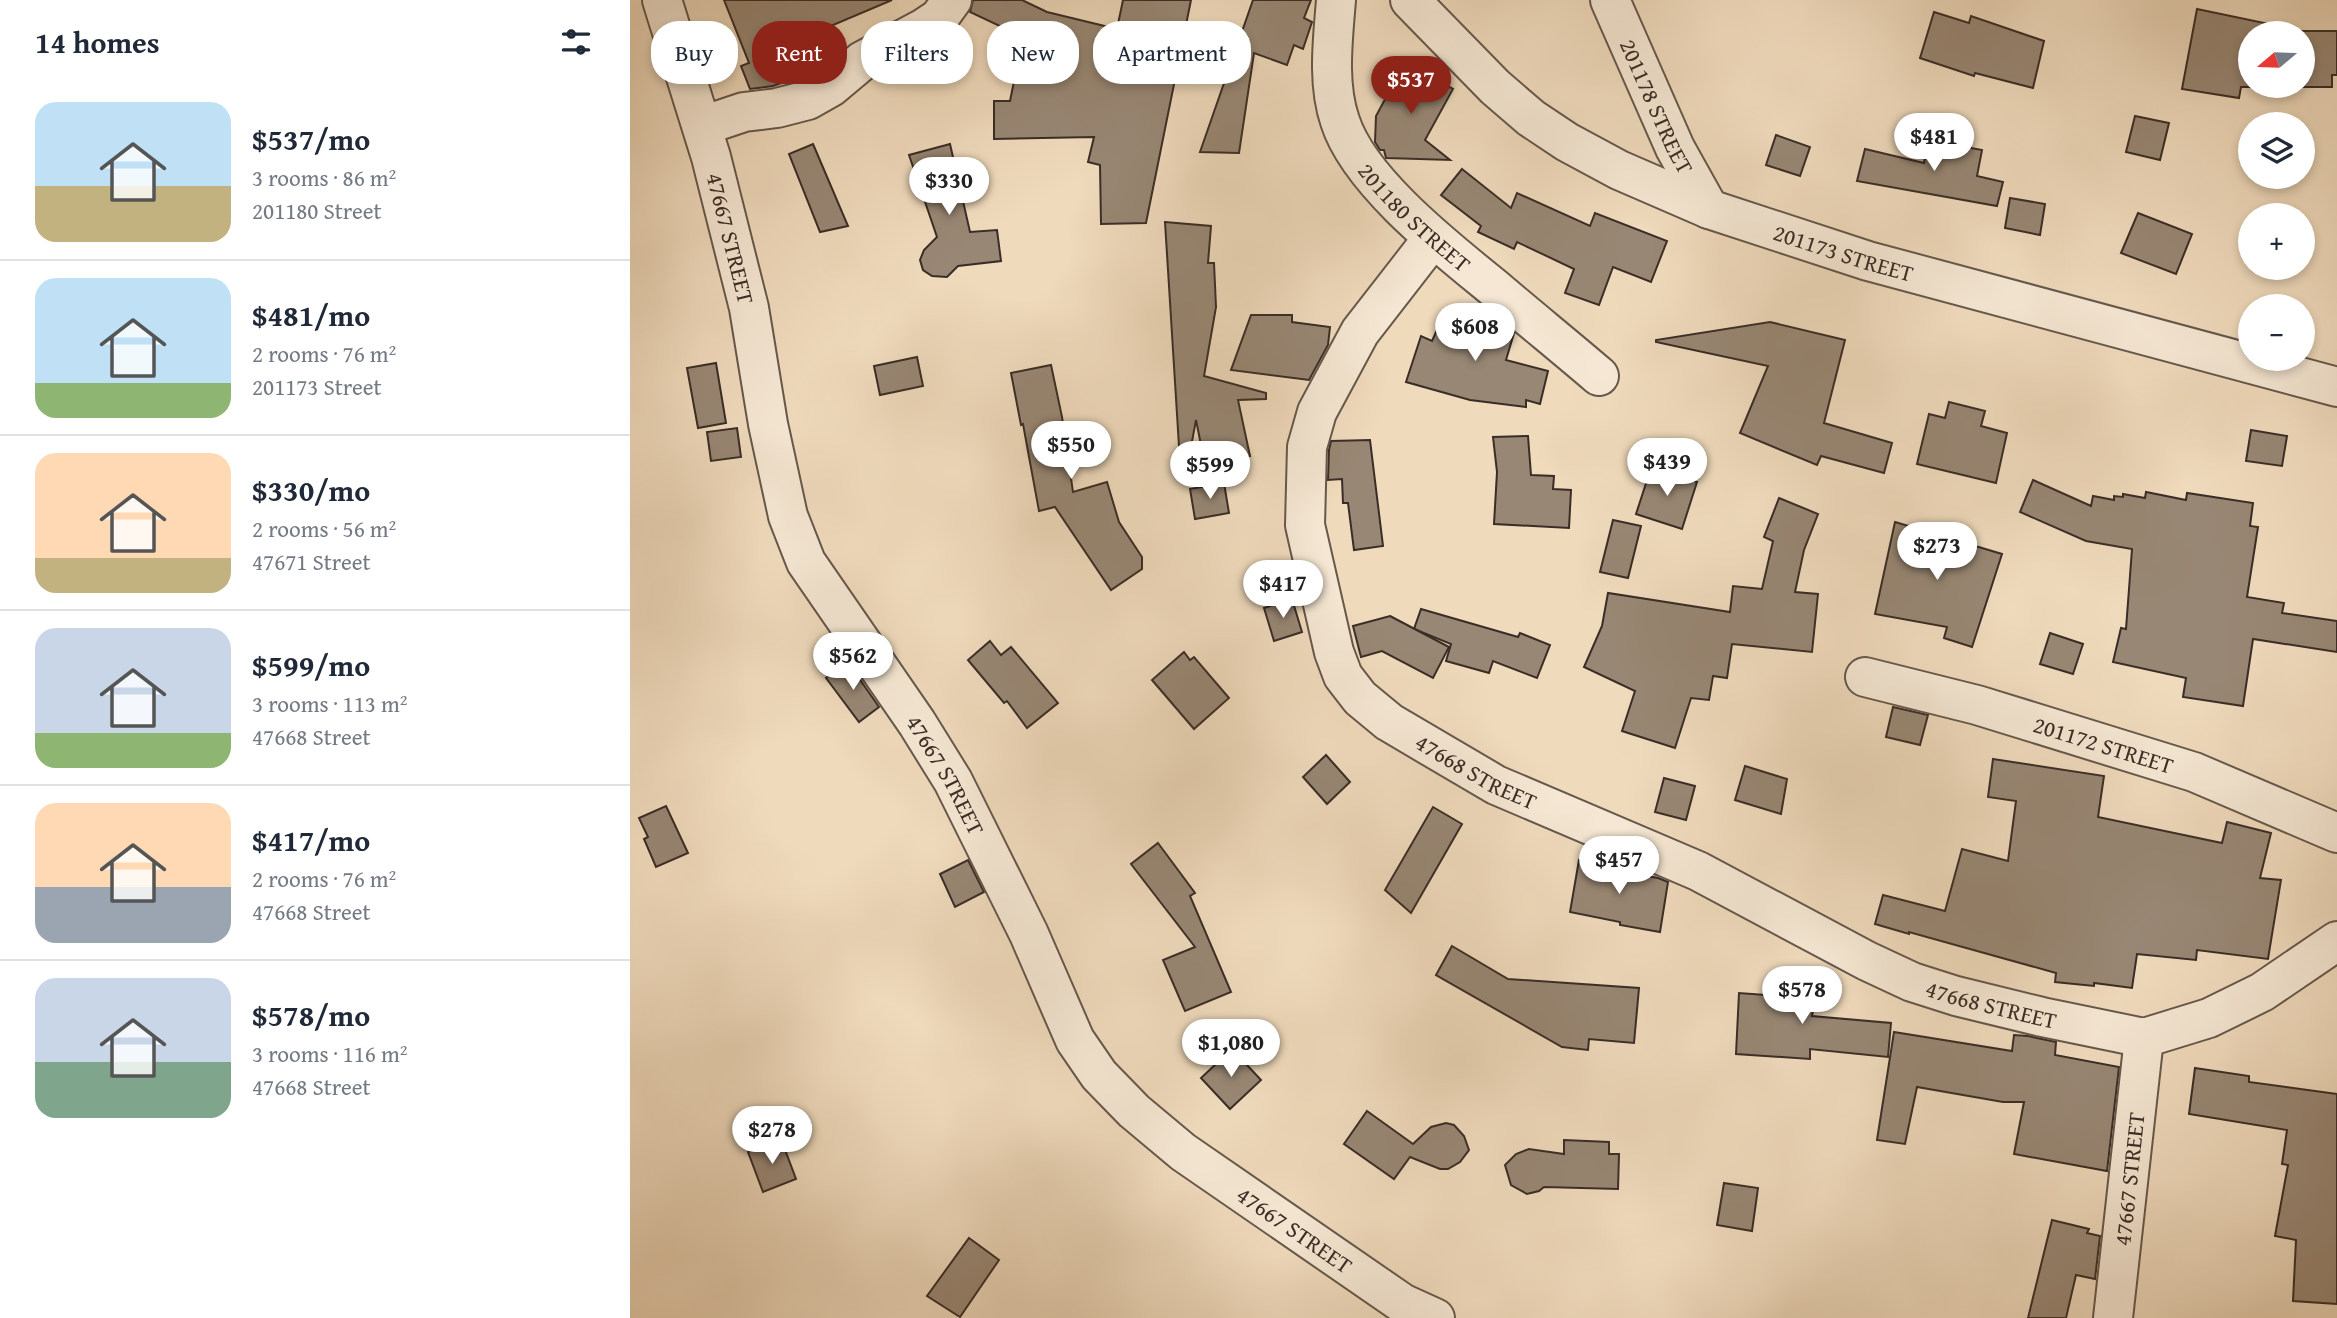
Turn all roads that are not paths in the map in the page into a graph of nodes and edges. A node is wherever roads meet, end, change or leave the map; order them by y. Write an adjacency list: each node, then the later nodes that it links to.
1 (662, 0): 6 (street, 47667 STREET)
2 (952, 0): 6 (street)
3 (1336, 0): 8 (street, 201180 STREET)
4 (1410, 0): 7 (street, 201173 STREET)
5 (1610, 0): 7 (street, 201178 STREET)
6 (702, 126): 15 (street, 47667 STREET)
7 (1709, 209): 10 (street, 201173 STREET)
8 (1433, 238): 9 (street, 201180 STREET); 14 (street, 47668 STREET)
9 (1599, 376)
10 (2337, 387)
11 (1865, 677): 12 (street, 201172 STREET)
12 (2337, 833)
13 (2337, 942): 14 (street, 47668 STREET)
14 (2144, 1038): 16 (street, 47667 STREET)
15 (1435, 1318)
16 (2112, 1318)

